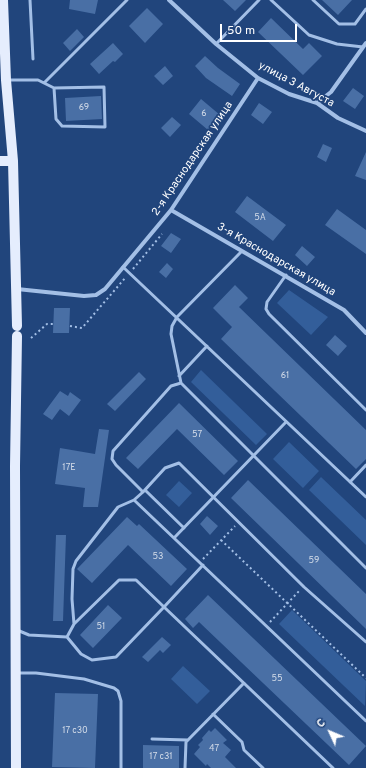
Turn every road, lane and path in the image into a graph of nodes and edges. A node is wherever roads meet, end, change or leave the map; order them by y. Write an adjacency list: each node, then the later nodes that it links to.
1 (3, 0): 14 (main road)
2 (30, 0): 12 (lane)
3 (126, 0): 15 (lane)
4 (169, 0): 10 (street, улица 3 Августа)
5 (259, 0): 10 (lane)
6 (271, 0): 11 (lane)
7 (313, 0): 8 (lane)
8 (366, 8)
9 (366, 43): 11 (street)
10 (216, 44): 13 (street, улица 3 Августа)
11 (363, 47): 17 (street)
12 (33, 59)
13 (258, 78): 17 (street, улица 3 Августа); 21 (street, 2-я Краснодарская улица)
14 (6, 80): 15 (lane); 20 (main road)
15 (45, 82): 16 (lane)
16 (54, 88): 16 (lane)
17 (317, 104): 18 (street, улица 3 Августа)
18 (366, 131)
19 (0, 161): 20 (main road)
20 (13, 161): 25 (main road)
21 (171, 210): 22 (street, 3-я Краснодарская улица); 23 (street, 2-я Краснодарская улица)
22 (241, 252): 24 (street, 3-я Краснодарская улица); 26 (lane)
23 (124, 267): 25 (street, 2-я Краснодарская улица); 26 (lane)
24 (286, 275): 28 (street, 3-я Краснодарская улица); 33 (lane)
25 (17, 289): 54 (main road)
26 (177, 318): 30 (lane); 31 (lane)
27 (54, 324): 29 (path)
28 (366, 333)
29 (31, 338)
30 (207, 346): 31 (lane); 34 (lane)
31 (179, 376): 32 (lane)
32 (181, 383): 35 (lane); 38 (lane)
33 (366, 410)
34 (286, 422): 35 (lane); 37 (lane)
35 (253, 456): 39 (lane); 48 (lane)
36 (366, 465): 37 (lane)
37 (350, 482): 40 (lane)
38 (144, 491): 39 (lane); 41 (lane); 43 (lane)
39 (215, 496): 42 (lane); 43 (lane)
40 (366, 497)
41 (134, 500): 44 (lane); 52 (lane)
42 (238, 522): 45 (path); 49 (lane)
43 (184, 528): 44 (lane)
44 (174, 538): 46 (lane)
45 (221, 540): 46 (path); 50 (path)
46 (200, 562): 47 (lane)
47 (203, 565): 51 (lane); 53 (lane)
48 (366, 568)
49 (304, 586): 50 (path); 56 (lane)
50 (288, 603): 53 (path); 58 (path)
51 (164, 607): 52 (lane); 55 (lane); 59 (lane)
52 (74, 624): 55 (lane)
53 (266, 626): 61 (lane)
54 (15, 630): 55 (lane); 57 (main road)
55 (67, 637)
56 (366, 642)
57 (15, 673): 64 (main road); 65 (lane)
58 (366, 678)
59 (244, 683): 60 (lane); 68 (lane)
60 (213, 714): 63 (lane); 67 (lane)
61 (366, 721)
62 (152, 739): 63 (lane)
63 (188, 740): 66 (lane)
64 (16, 768)
65 (121, 768)
66 (185, 768)
67 (262, 768)
68 (333, 768)

